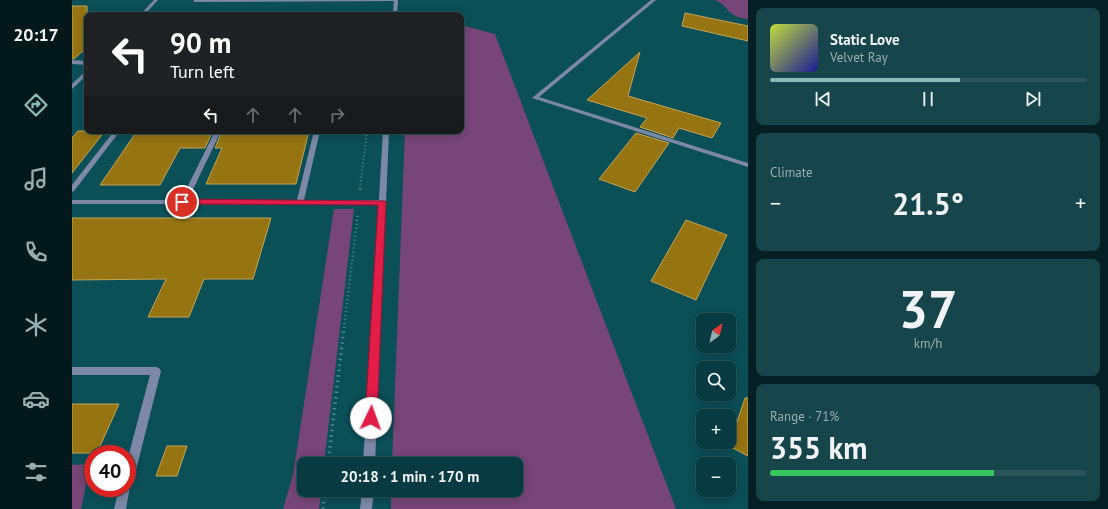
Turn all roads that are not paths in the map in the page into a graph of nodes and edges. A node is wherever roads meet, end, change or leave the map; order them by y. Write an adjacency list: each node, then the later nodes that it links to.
1 (156, 0): 5 (street)
2 (396, 0): 4 (street); 6 (street)
3 (654, 0): 15 (street)
4 (195, 1)
5 (145, 12)
6 (395, 12)
7 (72, 62): 8 (street)
8 (84, 63)
9 (84, 75): 10 (street)
10 (72, 87)
11 (115, 134): 16 (street)
12 (216, 134): 18 (street)
13 (316, 134): 19 (street)
14 (386, 134): 20 (street)
15 (748, 166)
16 (72, 190)
17 (72, 202): 18 (street)
18 (182, 202): 19 (street)
19 (300, 202): 20 (street)
20 (382, 202): 23 (street)
21 (72, 371): 22 (street)
22 (136, 448)
23 (369, 457)
24 (123, 497): 26 (street)
25 (367, 497): 27 (street)
26 (120, 509)
27 (366, 509)

